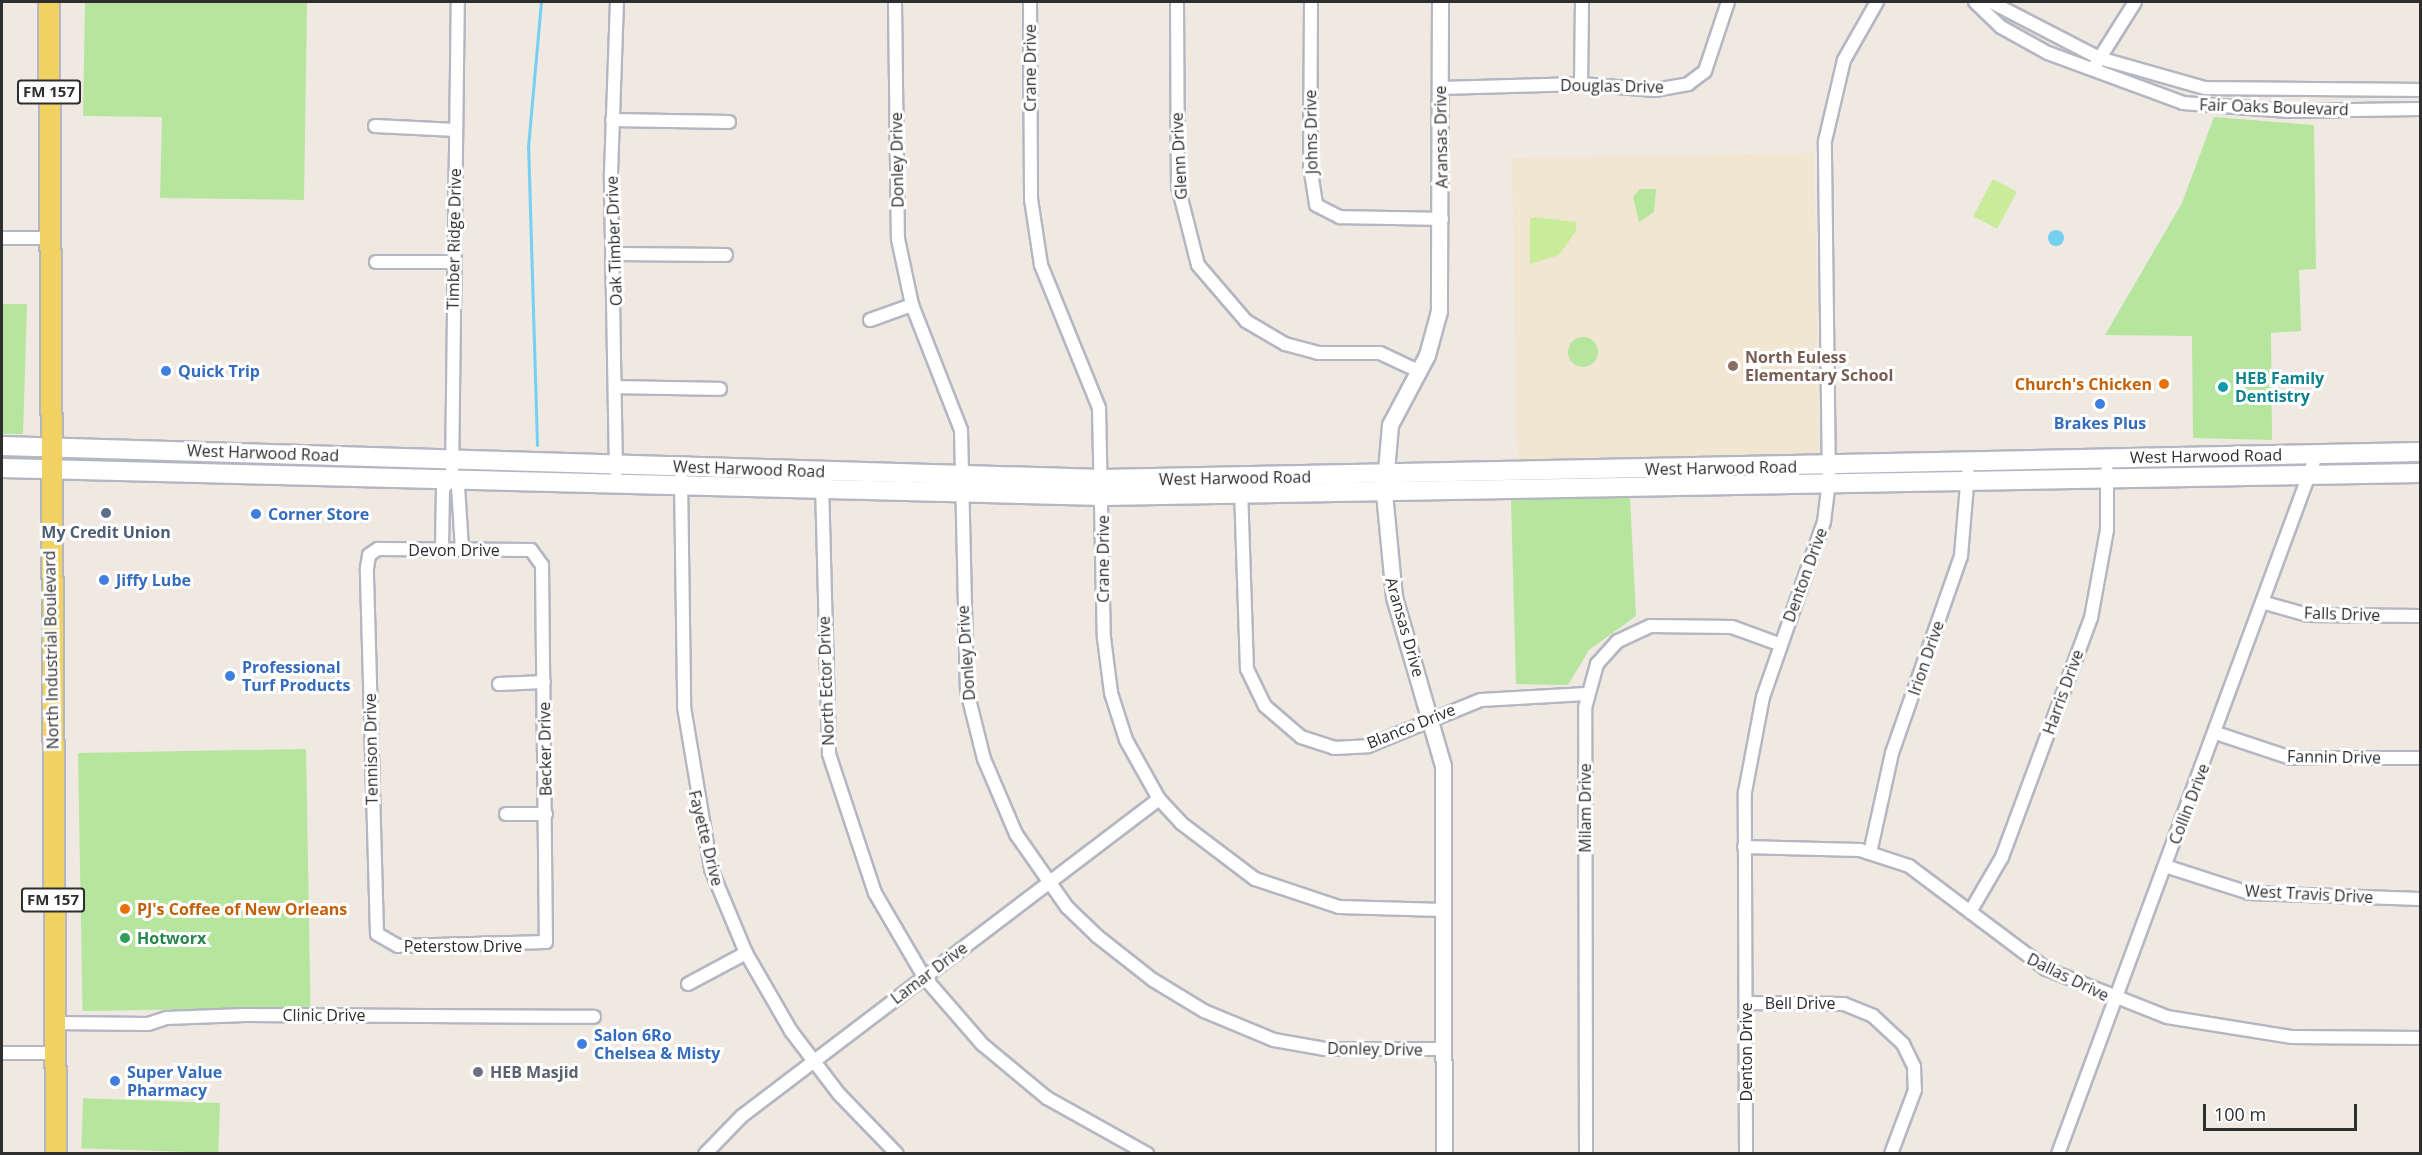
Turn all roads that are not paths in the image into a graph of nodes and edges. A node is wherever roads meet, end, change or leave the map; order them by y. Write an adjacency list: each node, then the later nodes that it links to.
1 (49, 2): 31 (main road, North Industrial Boulevard / FM 157)
2 (458, 2): 28 (street, Timber Ridge Drive)
3 (617, 2): 25 (street, Oak Timber Drive)
4 (895, 2): 36 (street, Donley Drive)
5 (1030, 2): 61 (street, Crane Drive)
6 (1176, 2): 38 (street, Glenn Drive)
7 (1311, 2): 29 (street, Johns Drive)
8 (1440, 2): 18 (street, Aransas Drive)
9 (1582, 2): 17 (street)
10 (1728, 2): 17 (street, Douglas Drive)
11 (1877, 2): 55 (street, Denton Drive)
12 (1975, 2): 16 (street, Fair Oaks Boulevard)
13 (1991, 2): 15 (street, Fair Oaks Boulevard)
14 (2135, 2): 15 (street)
15 (2099, 58): 16 (street); 19 (street, Fair Oaks Boulevard)
16 (2090, 72): 22 (street, Fair Oaks Boulevard)
17 (1581, 84): 18 (street, Douglas Drive)
18 (1441, 88): 29 (street, Aransas Drive)
19 (2205, 88): 21 (street, Fair Oaks Boulevard); 22 (street)
20 (2421, 90): 21 (street, Fair Oaks Boulevard)
21 (2327, 92): 24 (street)
22 (2202, 105): 24 (street, Fair Oaks Boulevard)
23 (2421, 109): 24 (street, Fair Oaks Boulevard)
24 (2327, 111)
25 (612, 120): 26 (street); 32 (street, Oak Timber Drive)
26 (729, 122)
27 (375, 126): 28 (street)
28 (456, 130): 35 (street, Timber Ridge Drive)
29 (1442, 219): 38 (street, Aransas Drive)
30 (2, 238): 31 (street)
31 (49, 238): 45 (main road, North Industrial Boulevard / FM 157)
32 (615, 254): 33 (street); 39 (street, Oak Timber Drive)
33 (726, 255)
34 (376, 262): 35 (street)
35 (453, 262): 48 (street, Timber Ridge Drive)
36 (912, 305): 37 (street); 58 (street, Donley Drive)
37 (870, 320)
38 (1418, 371): 59 (street, Aransas Drive)
39 (617, 387): 40 (street); 51 (street, Oak Timber Drive)
40 (720, 389)
41 (2, 447): 45 (main road)
42 (230, 452): 45 (main road, West Harwood Road); 48 (main road, West Harwood Road); 49 (main road)
43 (2421, 452): 44 (main road, West Harwood Road)
44 (2317, 453): 46 (main road, West Harwood Road); 52 (street, Collin Drive)
45 (49, 457): 47 (main road); 49 (main road, West Harwood Road); 93 (main road, North Industrial Boulevard / FM 157)
46 (2108, 458): 50 (main road, West Harwood Road); 56 (street, Harris Drive)
47 (2, 468)
48 (452, 468): 49 (main road, West Harwood Road); 51 (main road, West Harwood Road); 62 (street); 63 (street)
49 (227, 470)
50 (1968, 470): 55 (main road, West Harwood Road); 56 (main road, West Harwood Road); 79 (street, Irion Drive)
51 (616, 472): 54 (main road, West Harwood Road)
52 (2313, 472): 53 (main road, West Harwood Road); 56 (main road, West Harwood Road); 66 (street, Collin Drive)
53 (2421, 473)
54 (681, 474): 57 (main road, West Harwood Road); 87 (street, Fayette Drive)
55 (1829, 475): 59 (main road, West Harwood Road); 68 (street, Denton Drive)
56 (2107, 477): 84 (street, Harris Drive)
57 (822, 480): 58 (main road, West Harwood Road); 88 (street, North Ector Drive)
58 (962, 483): 61 (main road, West Harwood Road); 81 (street, Donley Drive)
59 (1384, 483): 60 (main road, West Harwood Road); 72 (street, Aransas Drive)
60 (1241, 487): 61 (main road, West Harwood Road); 72 (street, Blanco Drive)
61 (1103, 488): 75 (street, Crane Drive)
62 (442, 550): 63 (street, Devon Drive); 64 (street, Devon Drive)
63 (462, 550): 65 (street, Devon Drive)
64 (369, 555): 85 (street, Tennison Drive)
65 (538, 557): 69 (street, Becker Drive)
66 (2265, 603): 67 (street, Falls Drive); 73 (street, Collin Drive)
67 (2421, 616)
68 (1779, 644): 71 (street, Milam Drive); 78 (street, Denton Drive)
69 (544, 682): 70 (street); 77 (street, Becker Drive)
70 (500, 684)
71 (1586, 694): 72 (street, Blanco Drive); 104 (street, Milam Drive)
72 (1432, 718): 83 (street, Aransas Drive)
73 (2216, 734): 74 (street, Fannin Drive); 80 (street, Collin Drive)
74 (2421, 758)
75 (1159, 799): 81 (street, Lamar Drive); 83 (street, Crane Drive)
76 (506, 814): 77 (street)
77 (546, 814): 86 (street, Becker Drive)
78 (1744, 847): 79 (street, Dallas Drive); 91 (street, Denton Drive)
79 (1870, 854): 84 (street, Dallas Drive)
80 (2165, 866): 82 (street, West Travis Drive); 90 (street, Collin Drive)
81 (1050, 884): 88 (street, Lamar Drive); 95 (street, Donley Drive)
82 (2421, 899)
83 (1443, 910): 95 (street, Aransas Drive)
84 (1970, 912): 90 (street, Dallas Drive)
85 (382, 940): 86 (street, Peterstow Drive)
86 (546, 942)
87 (746, 953): 89 (street); 98 (street, Fayette Drive)
88 (924, 976): 98 (street, Lamar Drive); 102 (street, North Ector Drive)
89 (688, 984)
90 (2117, 1001): 94 (street, Dallas Drive); 107 (street, Collin Drive)
91 (1746, 1003): 105 (street, Denton Drive); 106 (street, Bell Drive)
92 (594, 1017): 93 (street, Clinic Drive)
93 (55, 1023): 97 (main road, North Industrial Boulevard / FM 157)
94 (2421, 1038)
95 (1444, 1049): 103 (street, Aransas Drive)
96 (2, 1053): 97 (street)
97 (55, 1053): 100 (main road, North Industrial Boulevard / FM 157)
98 (812, 1062): 99 (street, Fayette Drive); 101 (street, Lamar Drive)
99 (895, 1153)
100 (56, 1154)
101 (705, 1154)
102 (1147, 1154)
103 (1444, 1154)
104 (1586, 1154)
105 (1746, 1154)
106 (1891, 1154)
107 (2058, 1154)

